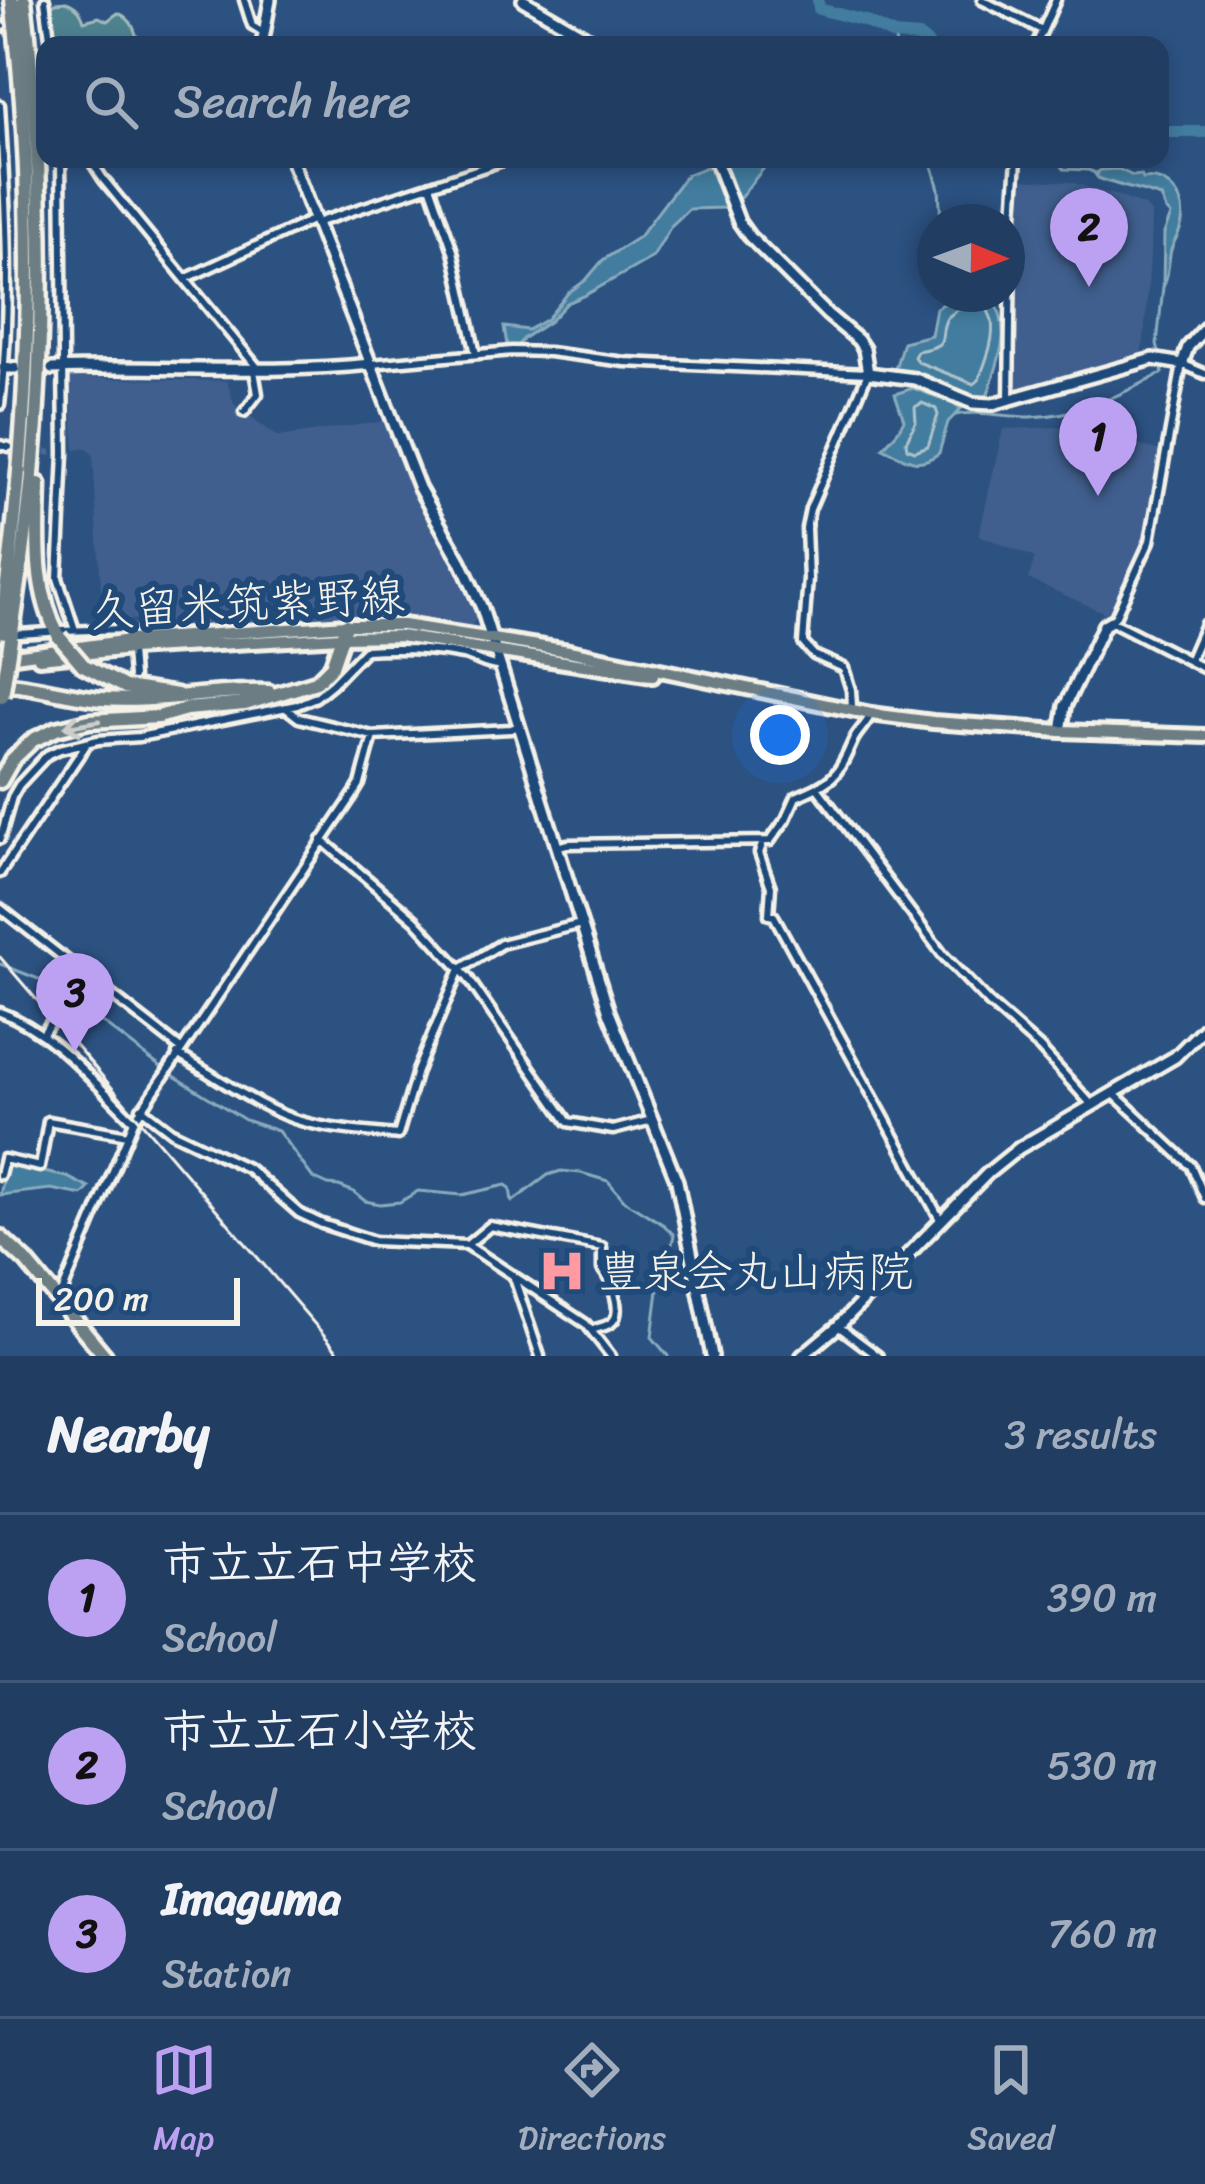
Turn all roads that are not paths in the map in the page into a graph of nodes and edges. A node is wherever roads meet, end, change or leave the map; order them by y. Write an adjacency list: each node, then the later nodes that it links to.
1 (12, 0): 46 (highway)
2 (24, 0): 16 (highway)
3 (45, 0): 11 (street)
4 (244, 0): 10 (street)
5 (270, 0): 10 (street)
6 (524, 0): 13 (street)
7 (982, 0): 9 (street)
8 (1056, 0): 9 (street)
9 (1042, 30): 14 (street)
10 (263, 32): 12 (street)
11 (50, 36)
12 (263, 36)
13 (585, 36)
14 (1040, 36)
15 (0, 105): 31 (street)
16 (36, 136)
17 (38, 168): 32 (highway)
18 (61, 168): 32 (street)
19 (96, 168): 26 (street)
20 (294, 168): 25 (street)
21 (481, 168): 24 (street)
22 (718, 168): 34 (street)
23 (1016, 168): 36 (street)
24 (430, 185): 25 (street); 28 (street)
25 (315, 221): 26 (street); 29 (street)
26 (184, 279): 33 (street)
27 (1205, 328): 30 (street)
28 (476, 354): 29 (street); 34 (street)
29 (370, 364): 33 (street); 48 (street)
30 (1182, 364): 35 (street); 36 (street); 41 (street)
31 (7, 368): 37 (street)
32 (51, 370): 33 (street); 40 (street); 45 (highway); 46 (highway)
33 (256, 370): 38 (street)
34 (868, 373): 36 (street); 57 (street)
35 (1205, 374)
36 (1009, 401)
37 (0, 405)
38 (244, 412)
39 (53, 453): 40 (street)
40 (64, 454): 43 (street)
41 (1111, 621): 50 (street); 61 (street)
42 (1205, 624): 50 (street)
43 (76, 630): 45 (street); 47 (street)
44 (343, 631): 47 (main road, 久留米筑紫野線); 48 (main road, 久留米筑紫野線); 55 (highway)
45 (57, 634): 46 (street); 55 (highway, bridge)
46 (10, 636): 54 (highway, bridge)
47 (130, 644): 49 (main road, 久留米筑紫野線); 53 (street)
48 (492, 644): 51 (street); 57 (main road, 久留米筑紫野線)
49 (0, 659)
50 (1189, 661): 52 (street)
51 (499, 666): 56 (street); 60 (street)
52 (1205, 669)
53 (134, 677)
54 (0, 694): 55 (highway)
55 (185, 703): 66 (highway, one-way to 66)
56 (286, 708): 62 (street); 63 (street)
57 (851, 710): 58 (main road, 久留米筑紫野線)
58 (871, 714): 61 (main road, 久留米筑紫野線); 67 (street)
59 (136, 723): 62 (street)
60 (519, 725): 63 (street); 71 (street)
61 (1061, 731): 64 (main road, 久留米筑紫野線)
62 (140, 736): 65 (street)
63 (374, 736): 69 (street)
64 (1205, 736)
65 (88, 742): 68 (street); 72 (street)
66 (0, 781)
67 (818, 789): 70 (street); 82 (street)
68 (0, 839)
69 (322, 841): 75 (street); 80 (street)
70 (763, 842): 71 (street); 89 (street)
71 (557, 847): 74 (street)
72 (0, 873)
73 (0, 908): 76 (street)
74 (581, 924): 75 (street); 84 (street)
75 (460, 969): 80 (street); 84 (street)
76 (83, 972): 79 (street); 80 (street)
77 (0, 1012): 79 (street)
78 (1205, 1027): 81 (street)
79 (43, 1034): 85 (street)
80 (179, 1052): 83 (street)
81 (1113, 1093): 82 (street); 88 (street)
82 (1091, 1104): 89 (street)
83 (141, 1108): 85 (street); 91 (street)
84 (652, 1120): 99 (street)
85 (134, 1121): 86 (street)
86 (128, 1135): 87 (street); 93 (street)
87 (0, 1175)
88 (1205, 1198)
89 (941, 1221): 94 (street)
90 (0, 1237): 93 (highway)
91 (467, 1246): 92 (street); 95 (street)
92 (513, 1275): 95 (street); 97 (street)
93 (58, 1301): 96 (highway)
94 (838, 1326): 100 (street); 101 (street)
95 (592, 1330): 98 (street)
96 (105, 1356)
97 (540, 1356)
98 (611, 1356)
99 (712, 1356)
100 (802, 1356)
101 (878, 1356)

